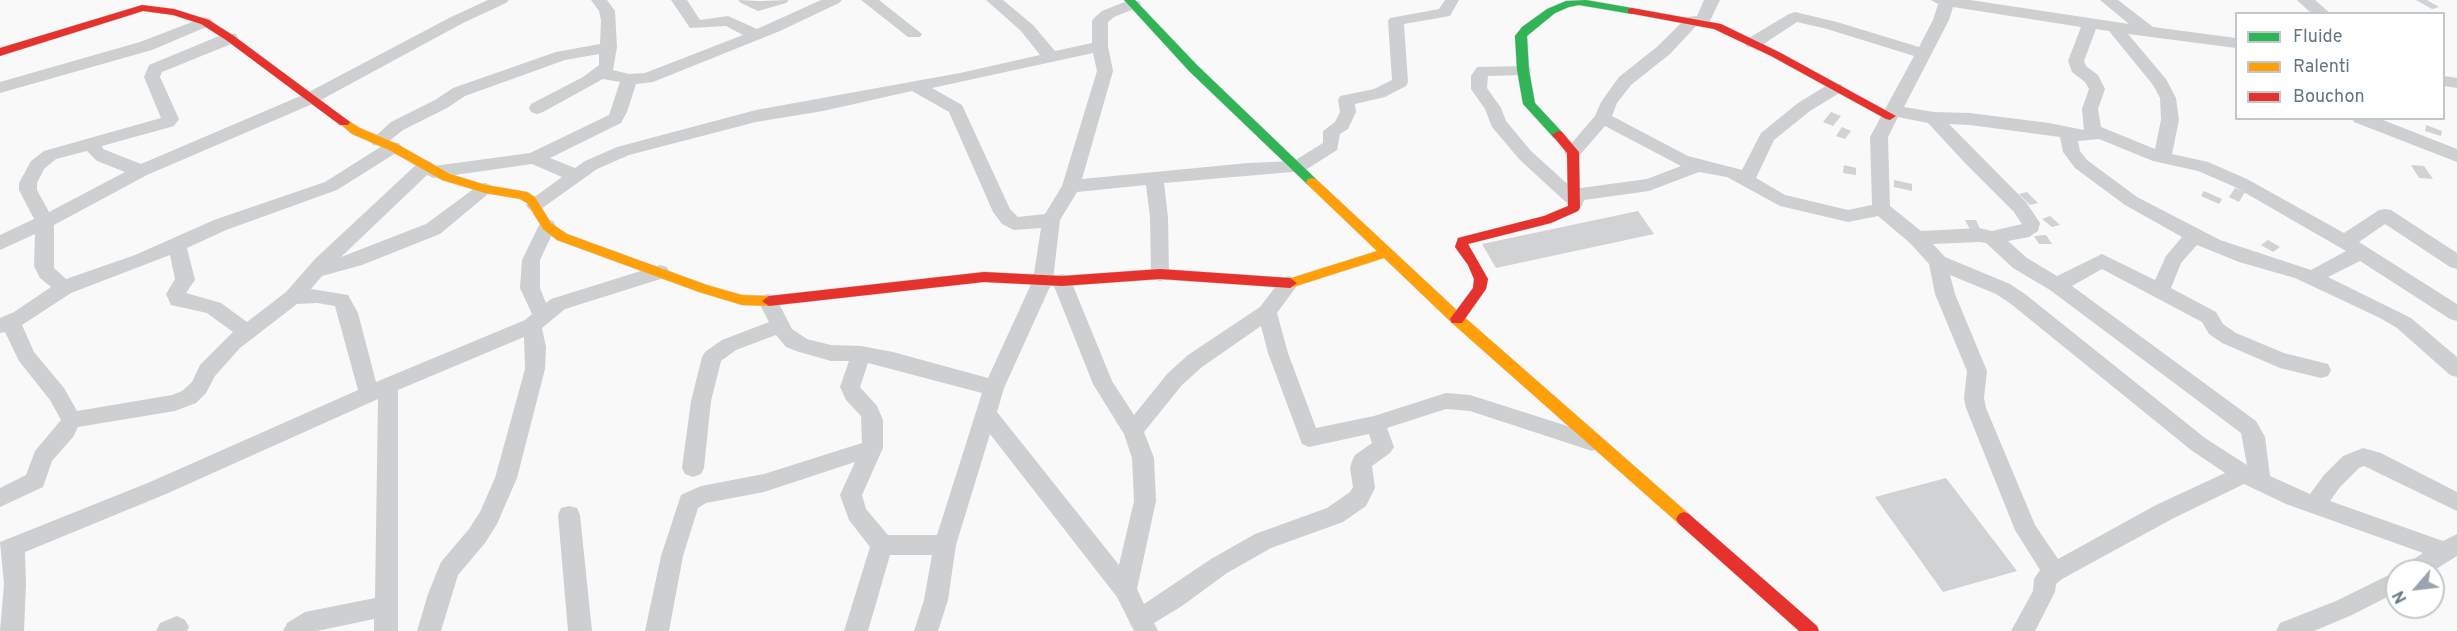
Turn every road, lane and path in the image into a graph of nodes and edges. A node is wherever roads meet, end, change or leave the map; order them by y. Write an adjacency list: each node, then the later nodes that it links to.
1 (501, 0): 41 (street)
2 (599, 0): 30 (street)
3 (679, 0): 26 (street)
4 (746, 0): 5 (street)
5 (781, 0)
6 (834, 0): 26 (street)
7 (869, 0): 25 (street)
8 (1712, 0): 20 (street)
9 (1939, 0): 13 (street)
10 (2108, 0): 24 (street)
11 (2304, 0): 19 (street)
12 (1452, 1): 58 (street)
13 (1947, 1): 17 (street); 33 (street)
14 (1003, 2): 34 (street)
15 (1131, 2): 31 (street); 58 (street)
16 (1593, 2): 18 (street); 20 (street)
17 (1968, 2): 22 (street)
18 (1553, 4): 35 (street)
19 (2320, 12)
20 (1697, 21): 28 (street); 44 (street)
21 (206, 22): 27 (street); 32 (street); 39 (street)
22 (2090, 23): 23 (street); 49 (street)
23 (2114, 27): 24 (street); 56 (street)
24 (2149, 32): 29 (street)
25 (914, 34)
26 (756, 35): 37 (street)
27 (230, 38): 41 (street); 51 (street)
28 (1754, 43): 33 (street); 40 (street)
29 (2235, 43)
30 (609, 46): 36 (street); 50 (street)
31 (1100, 46): 34 (street); 64 (street)
32 (0, 52)
33 (1923, 54): 43 (street)
34 (1051, 57): 38 (street)
35 (1523, 70): 53 (street); 66 (street)
36 (601, 73): 37 (street); 42 (street)
37 (629, 79): 46 (street)
38 (914, 85): 52 (street); 69 (street)
39 (0, 88)
40 (1835, 88): 43 (street); 63 (street)
41 (311, 98): 50 (street); 60 (street)
42 (537, 108)
43 (1892, 113): 45 (street); 68 (street)
44 (1603, 118): 53 (street); 57 (street)
45 (1934, 118): 48 (street); 74 (street)
46 (615, 119): 52 (street); 55 (street)
47 (2365, 120): 54 (street)
48 (2068, 134): 49 (street); 72 (street)
49 (2093, 134): 56 (street)
50 (386, 144): 59 (street); 76 (street)
51 (93, 145): 60 (street); 70 (street)
52 (627, 150): 61 (street)
53 (1573, 152): 66 (street)
54 (2457, 156)
55 (534, 158): 59 (street); 61 (street)
56 (2162, 158): 77 (street)
57 (1698, 166): 63 (street); 66 (street)
58 (1298, 167): 62 (street); 78 (street)
59 (430, 169): 65 (street); 81 (street)
60 (141, 171): 70 (street)
61 (575, 175): 67 (street)
62 (1154, 178): 64 (street); 83 (street)
63 (1746, 180): 68 (street)
64 (1071, 186): 69 (street)
65 (485, 189): 67 (street); 81 (street)
66 (1576, 198): 94 (street)
67 (535, 205): 71 (street)
68 (1881, 209): 73 (street)
69 (1051, 220): 85 (street)
70 (45, 222): 75 (street); 88 (street)
71 (547, 226): 82 (street); 95 (street)
72 (2195, 236): 84 (street); 89 (street)
73 (1917, 238): 74 (street); 79 (street)
74 (1992, 238): 87 (street)
75 (0, 243)
76 (177, 245): 88 (street); 98 (street)
77 (2353, 247): 80 (street); 84 (street); 93 (street)
78 (1387, 252): 86 (street); 94 (street)
79 (1938, 262): 111 (street); 121 (street)
80 (2457, 262)
81 (316, 271): 90 (street)
82 (660, 272): 91 (street); 95 (street)
83 (1160, 274): 85 (street); 86 (street)
84 (2311, 278): 100 (street)
85 (1052, 281): 91 (street); 102 (street); 107 (street)
86 (1289, 283): 92 (street)
87 (2057, 285): 89 (street); 111 (street)
88 (64, 288): 96 (street)
89 (2160, 291): 101 (street)
90 (293, 297): 98 (street); 103 (street)
91 (768, 301): 97 (street)
92 (1267, 312): 106 (street); 107 (street)
93 (2457, 314)
94 (1457, 319): 108 (street)
95 (538, 320): 103 (street); 129 (street)
96 (5, 324): 105 (street)
97 (780, 326): 99 (street); 110 (street)
98 (246, 331): 105 (street)
99 (861, 354): 102 (street); 109 (street)
100 (2457, 369)
101 (2321, 370)
102 (994, 388): 104 (street)
103 (378, 390): 119 (street); 124 (street)
104 (987, 415): 117 (street); 123 (street)
105 (71, 420): 112 (street)
106 (1374, 424): 108 (street); 125 (street)
107 (1133, 431): 123 (street)
108 (1598, 443): 134 (street)
109 (872, 448): 116 (street); 131 (street)
110 (693, 468)
111 (2252, 478): 114 (street); 121 (street)
112 (0, 498)
113 (2457, 502): 114 (street)
114 (2315, 505): 118 (street)
115 (569, 515): 130 (street)
116 (882, 545): 117 (street); 132 (street)
117 (945, 545): 133 (street)
118 (2451, 547): 120 (street)
119 (7, 549): 126 (street)
120 (2432, 559)
121 (2054, 572): 135 (street)
122 (2385, 587): 136 (street)
123 (1125, 590): 125 (street)
124 (386, 606): 127 (street); 128 (street)
125 (1143, 625)
126 (12, 631)
127 (295, 631)
128 (386, 631)
129 (429, 631)
130 (580, 631)
131 (657, 631)
132 (856, 631)
133 (926, 631)
134 (1811, 631)
135 (2023, 631)
136 (2288, 631)

